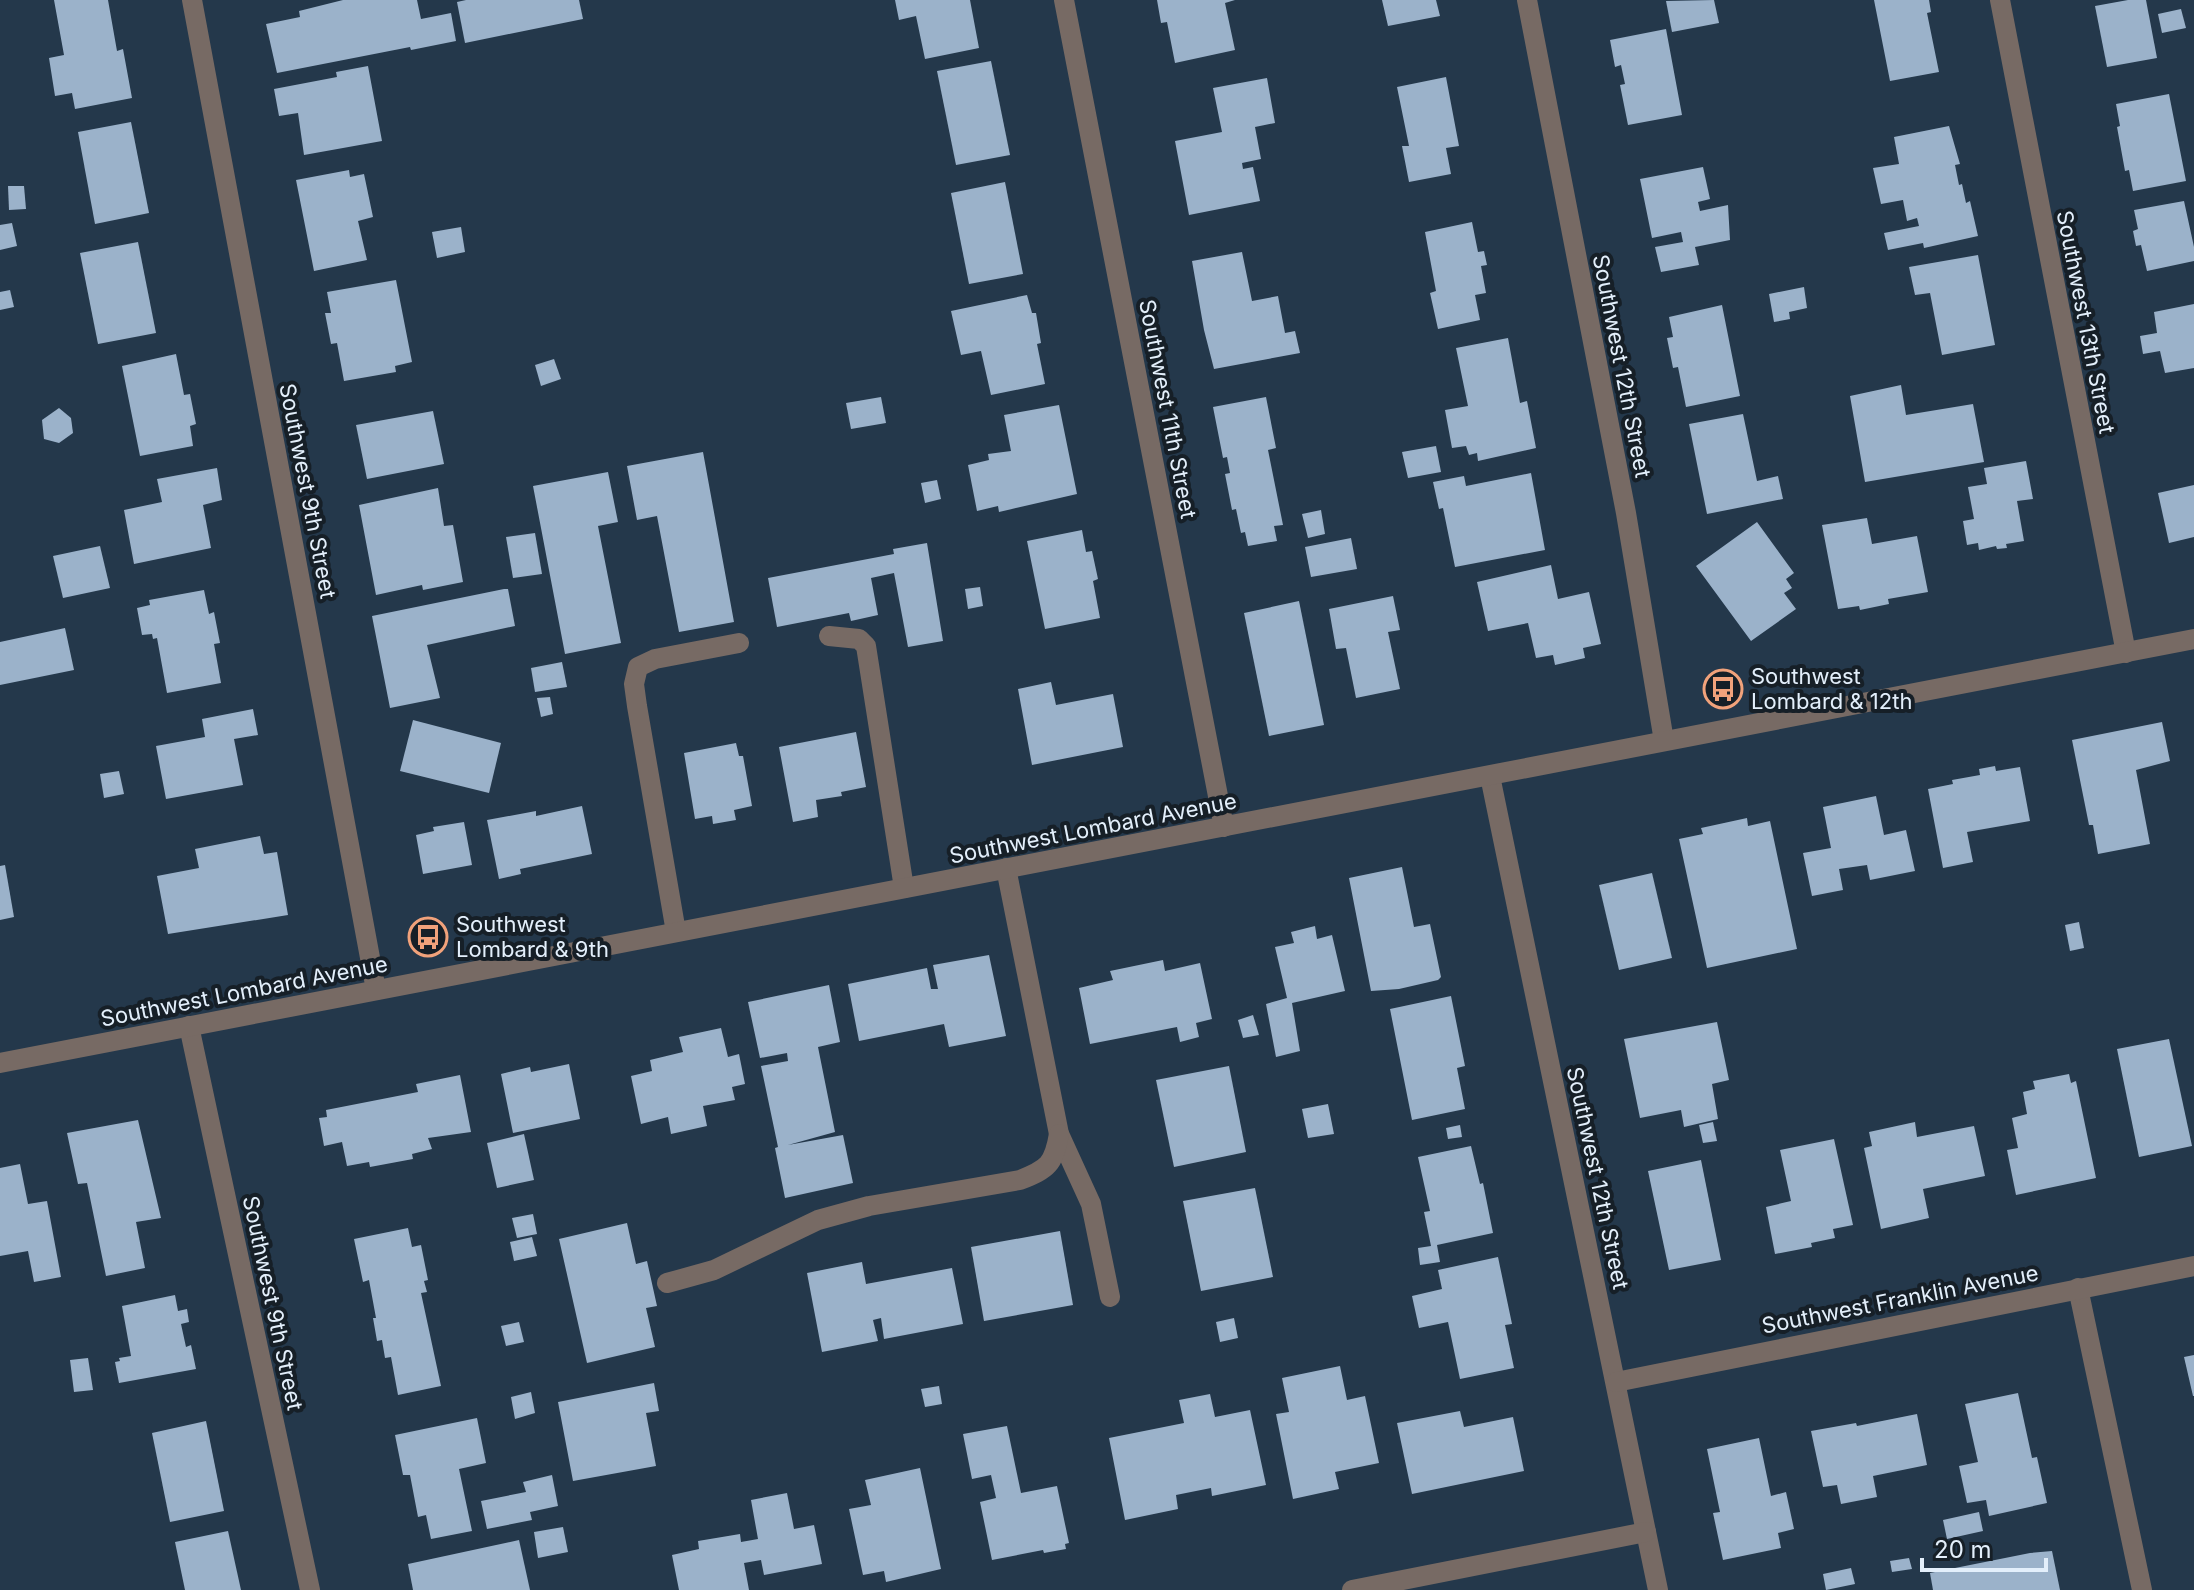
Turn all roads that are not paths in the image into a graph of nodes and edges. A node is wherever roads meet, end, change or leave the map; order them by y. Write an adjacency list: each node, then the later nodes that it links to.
1 (192, 0): 15 (street, Southwest 9th Street)
2 (1064, 0): 11 (street, Southwest 11th Street)
3 (1527, 0): 9 (street, Southwest 12th Street)
4 (2000, 0): 8 (street, Southwest 13th Street)
5 (829, 636): 13 (street)
6 (2194, 639): 8 (street, Southwest Lombard Avenue)
7 (739, 643): 14 (street)
8 (2126, 653): 9 (street, Southwest Lombard Avenue)
9 (1664, 741): 10 (street, Southwest Lombard Avenue)
10 (1490, 776): 11 (street, Southwest Lombard Avenue); 23 (street, Southwest 12th Street)
11 (1224, 827): 12 (street, Southwest Lombard Avenue)
12 (1006, 868): 13 (street, Southwest Lombard Avenue); 18 (street)
13 (904, 888): 14 (street, Southwest Lombard Avenue)
14 (676, 932): 15 (street, Southwest Lombard Avenue)
15 (376, 990): 16 (street, Southwest Lombard Avenue)
16 (189, 1026): 17 (street, Southwest Lombard Avenue); 25 (street, Southwest 9th Street)
17 (0, 1063)
18 (1059, 1134): 20 (street); 22 (street)
19 (2194, 1266): 21 (street, Southwest Franklin Avenue)
20 (667, 1283)
21 (2078, 1288): 23 (street, Southwest Franklin Avenue); 28 (street)
22 (1110, 1297)
23 (1616, 1382): 24 (street, Southwest 12th Street)
24 (1646, 1532): 26 (street); 27 (street, Southwest 12th Street)
25 (310, 1590)
26 (1352, 1590)
27 (1658, 1590)
28 (2142, 1590)

